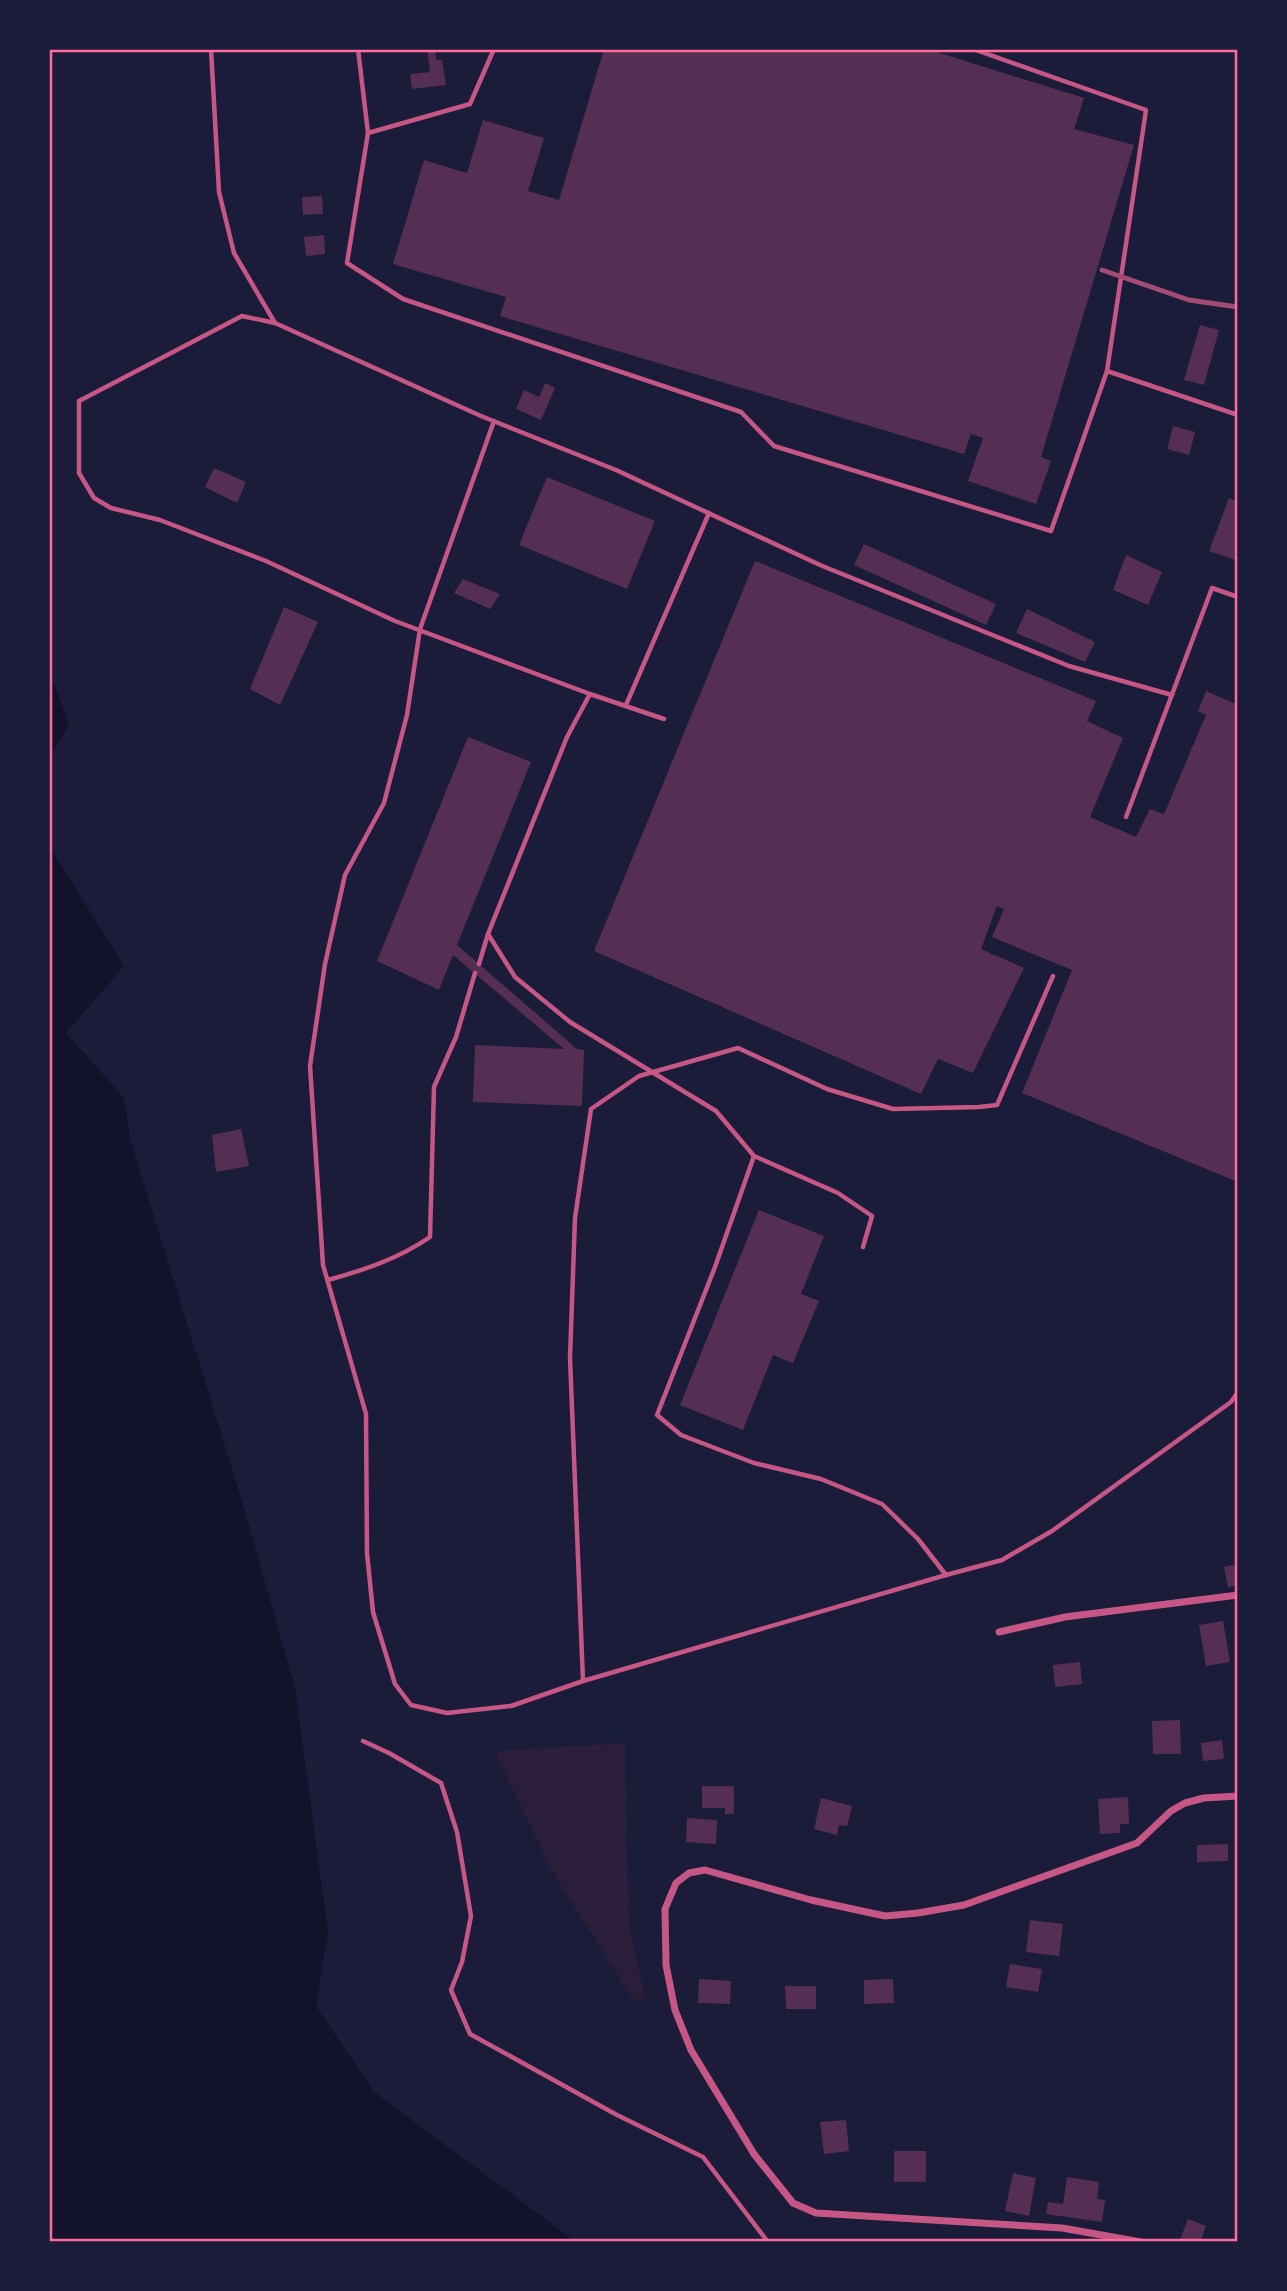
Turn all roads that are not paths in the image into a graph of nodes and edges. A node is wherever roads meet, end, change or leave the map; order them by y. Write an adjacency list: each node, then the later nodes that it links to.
1 (211, 49): 6 (lane)
2 (358, 49): 5 (lane)
3 (494, 49): 5 (lane)
4 (973, 49): 7 (lane)
5 (368, 133): 7 (lane)
6 (275, 323): 9 (lane); 12 (lane)
7 (1107, 371): 8 (lane)
8 (1238, 415)
9 (494, 421): 10 (lane); 12 (lane)
10 (709, 513): 14 (lane); 15 (lane)
11 (1238, 597): 14 (lane)
12 (420, 629): 13 (lane); 25 (lane)
13 (590, 694): 15 (lane); 18 (lane)
14 (1172, 695): 17 (lane)
15 (626, 705): 16 (lane)
16 (664, 719)
17 (1126, 817)
18 (488, 934): 19 (lane); 22 (lane)
19 (479, 964)
20 (475, 973): 25 (lane)
21 (1053, 976): 22 (lane)
22 (654, 1072): 23 (lane); 30 (lane)
23 (754, 1156): 24 (lane); 27 (lane)
24 (863, 1247)
25 (328, 1280): 30 (lane)
26 (1238, 1392): 27 (lane)
27 (946, 1575): 30 (lane)
28 (1238, 1595): 29 (street)
29 (999, 1632)
30 (583, 1681)
31 (363, 1741): 33 (lane)
32 (1238, 1796): 34 (street)
33 (768, 2242)
34 (1141, 2242)

